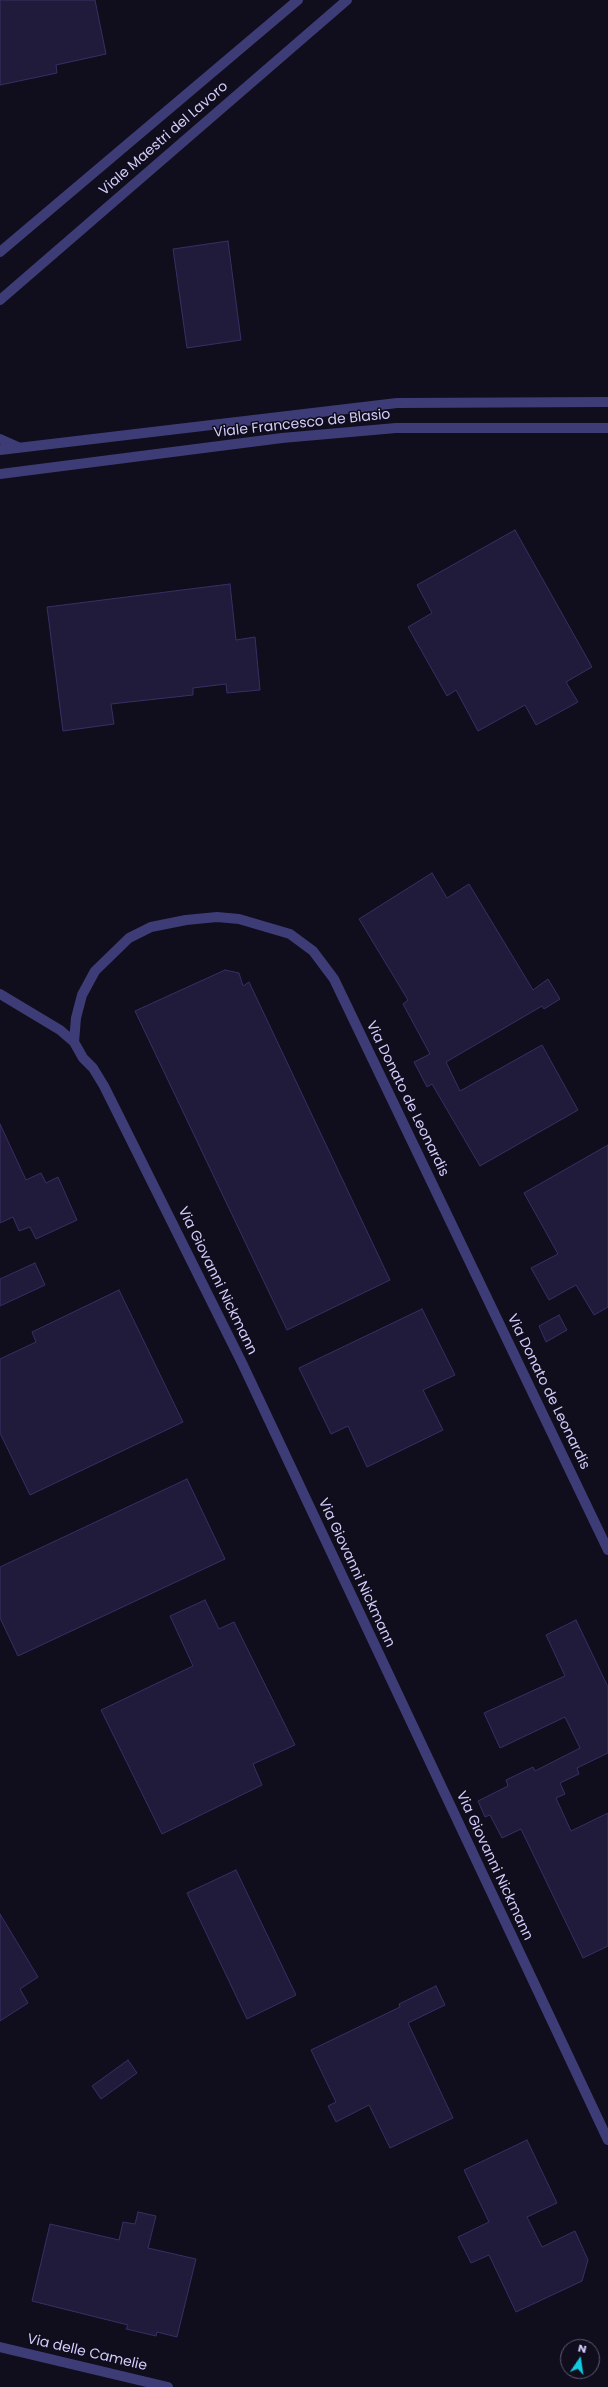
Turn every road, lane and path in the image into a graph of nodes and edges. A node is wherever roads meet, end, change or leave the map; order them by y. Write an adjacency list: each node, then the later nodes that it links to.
1 (298, 0): 3 (street, Viale Maestri del Lavoro)
2 (347, 0): 4 (street, Viale Maestri del Lavoro)
3 (0, 252)
4 (0, 300)
5 (608, 402): 8 (street, Viale Francesco de Blasio)
6 (608, 428): 10 (street, Viale Francesco de Blasio)
7 (0, 439): 8 (street)
8 (20, 447): 9 (street, Viale Francesco de Blasio)
9 (0, 450)
10 (0, 474)
11 (0, 994): 12 (street, Via Giovanni Nickmann)
12 (74, 1042): 13 (street, Via Donato de Leonardis); 14 (street, Via Giovanni Nickmann)
13 (608, 1550)
14 (608, 2140)
15 (0, 2347): 16 (street, Via delle Camelie)
16 (168, 2387)

